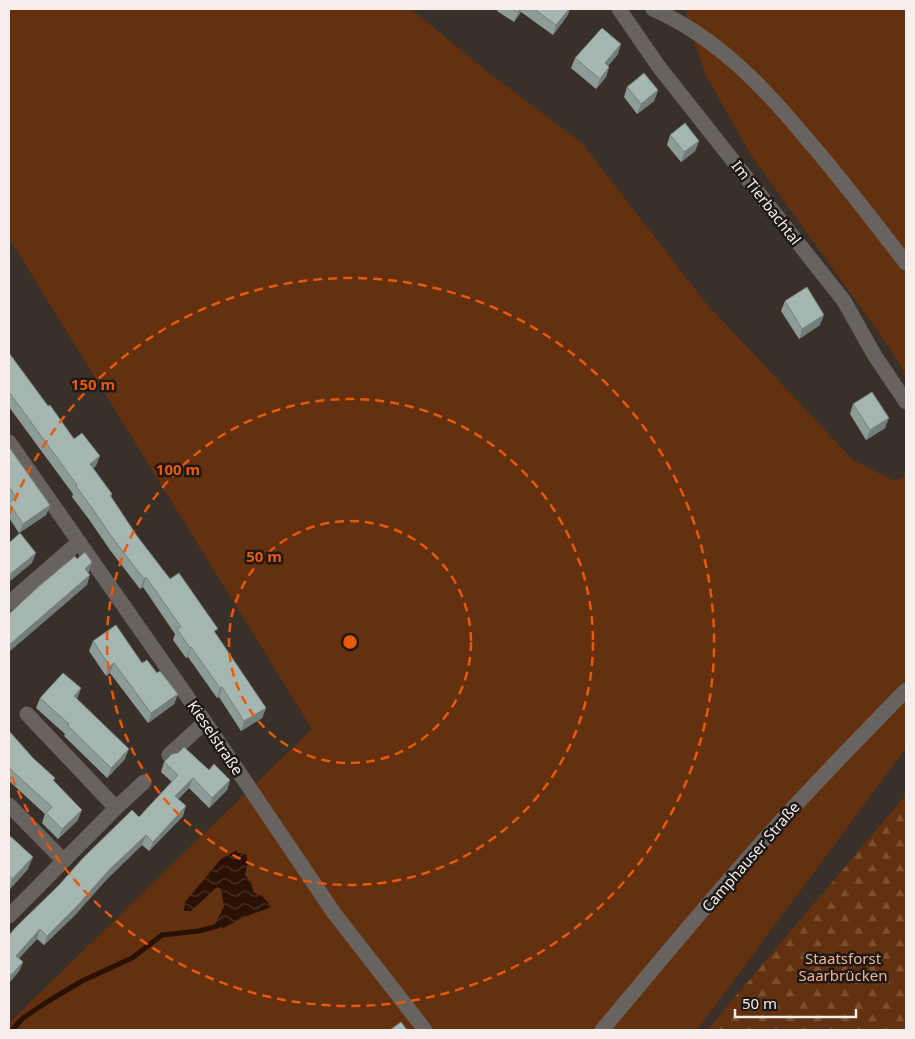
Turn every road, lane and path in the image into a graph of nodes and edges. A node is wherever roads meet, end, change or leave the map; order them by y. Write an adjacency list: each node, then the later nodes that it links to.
1 (619, 9): 4 (street, Im Tierbachtal)
2 (653, 9): 3 (street)
3 (906, 263)
4 (906, 402)
5 (9, 442): 6 (street, Kieselstraße)
6 (79, 542): 7 (street); 10 (street, Kieselstraße)
7 (9, 603)
8 (906, 690): 18 (street, Camphauser Straße)
9 (27, 714): 14 (street)
10 (205, 722): 11 (street); 17 (street, Kieselstraße)
11 (169, 755)
12 (144, 782): 14 (street)
13 (9, 805): 15 (street)
14 (116, 808): 15 (street)
15 (64, 860): 16 (street)
16 (10, 912)
17 (425, 1030)
18 (602, 1030)

